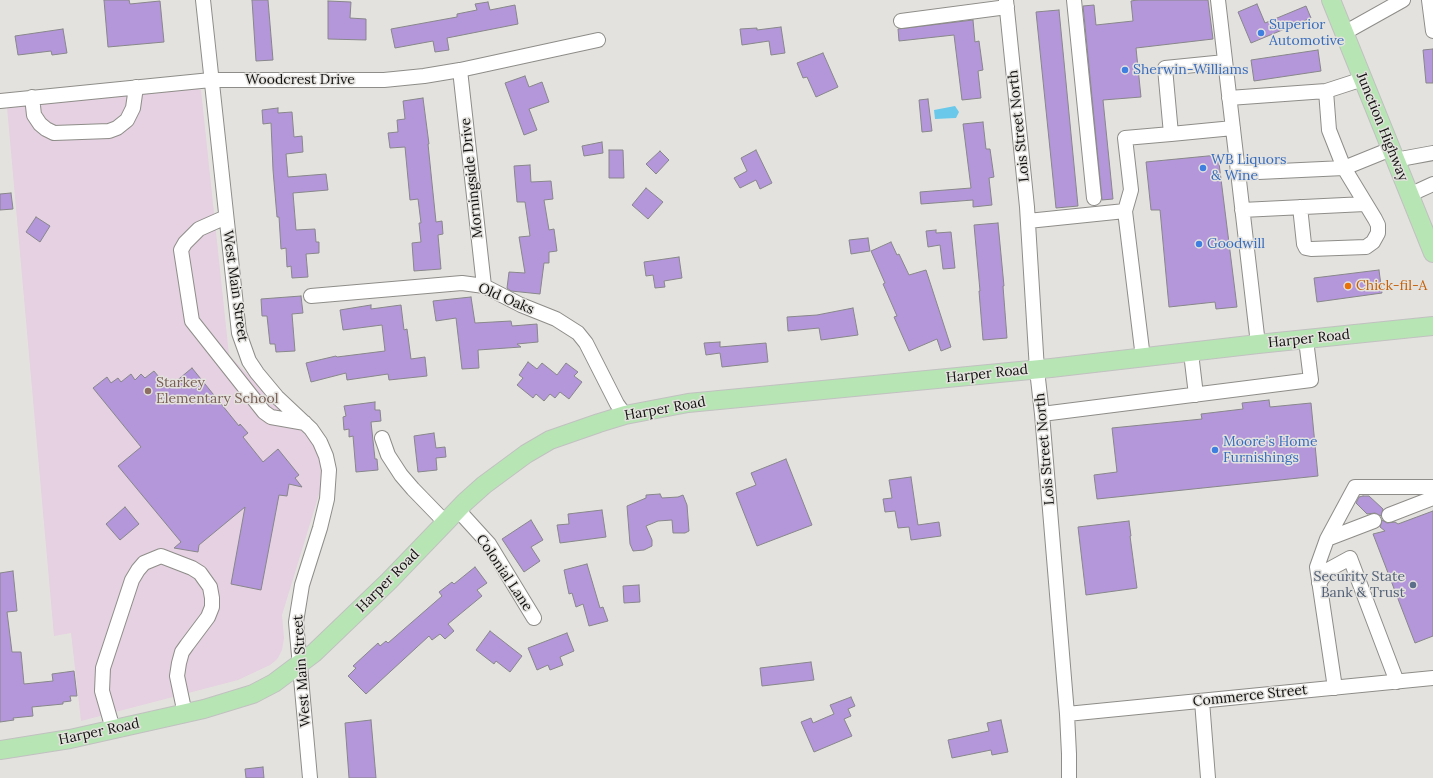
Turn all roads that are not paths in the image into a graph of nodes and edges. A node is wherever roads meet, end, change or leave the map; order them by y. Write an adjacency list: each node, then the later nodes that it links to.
1 (203, 0): 15 (street, West Main Street)
2 (1074, 0): 29 (street)
3 (1218, 0): 12 (street)
4 (1331, 0): 10 (main road, Junction Highway)
5 (1403, 0): 10 (street)
6 (1429, 0): 9 (street)
7 (1006, 3): 8 (street); 35 (street, Lois Street North)
8 (901, 21)
9 (1433, 31)
10 (1344, 33): 14 (main road, Junction Highway)
11 (598, 40): 13 (street, Woodcrest Drive)
12 (1225, 62): 19 (street); 22 (street)
13 (460, 70): 15 (street, Woodcrest Drive); 37 (street, Morningside Drive)
14 (1363, 79): 17 (street); 24 (main road, Junction Highway)
15 (211, 80): 16 (street, Woodcrest Drive); 34 (street, West Main Street)
16 (136, 86): 18 (street, Woodcrest Drive); 18 (street)
17 (1326, 91): 19 (street); 25 (street)
18 (32, 97): 20 (street, Woodcrest Drive)
19 (1229, 98): 21 (street)
20 (0, 101)
21 (1233, 128): 22 (street); 26 (street)
22 (1171, 134): 33 (street)
23 (1433, 153): 24 (street)
24 (1393, 155): 25 (street); 28 (main road, Junction Highway)
25 (1344, 168): 26 (street); 30 (street)
26 (1237, 173): 32 (street)
27 (1433, 184): 28 (street)
28 (1409, 195): 36 (main road, Junction Highway)
29 (1094, 198)
30 (1365, 204): 31 (street); 31 (street)
31 (1300, 207): 32 (street)
32 (1242, 210): 41 (street)
33 (1125, 211): 35 (street); 43 (street)
34 (226, 216): 48 (street, West Main Street); 48 (street)
35 (1028, 221): 44 (street, Lois Street North)
36 (1433, 253)
37 (484, 286): 38 (street, Old Oaks); 47 (street, Old Oaks)
38 (311, 296)
39 (1433, 326): 40 (main road, Harper Road)
40 (1306, 340): 41 (main road, Harper Road); 45 (street)
41 (1258, 344): 42 (main road, Harper Road)
42 (1191, 352): 43 (main road, Harper Road); 45 (street)
43 (1143, 358): 44 (main road, Harper Road)
44 (1037, 370): 46 (street, Lois Street North); 47 (main road, Harper Road)
45 (1196, 395): 46 (street)
46 (1042, 414): 64 (street, Lois Street North)
47 (625, 415): 53 (main road, Harper Road)
48 (305, 423): 58 (street, West Main Street)
49 (382, 438): 53 (street, Colonial Lane)
50 (1433, 487): 55 (street)
51 (1433, 498): 52 (street)
52 (1389, 515)
53 (452, 517): 57 (street, Colonial Lane); 58 (main road, Harper Road)
54 (1374, 521): 55 (street)
55 (1327, 539): 56 (street)
56 (1319, 583): 60 (street); 61 (street)
57 (534, 618)
58 (300, 665): 63 (main road, Harper Road); 67 (street, West Main Street)
59 (1433, 678): 60 (street, Commerce Street)
60 (1397, 682): 61 (street, Commerce Street)
61 (1335, 688): 62 (street, Commerce Street)
62 (1202, 701): 64 (street, Commerce Street); 69 (street)
63 (185, 714): 65 (main road, Harper Road); 65 (street)
64 (1067, 714): 68 (street, Lois Street North)
65 (113, 729): 66 (main road, Harper Road)
66 (0, 750)
67 (310, 778)
68 (1069, 778)
69 (1208, 778)

